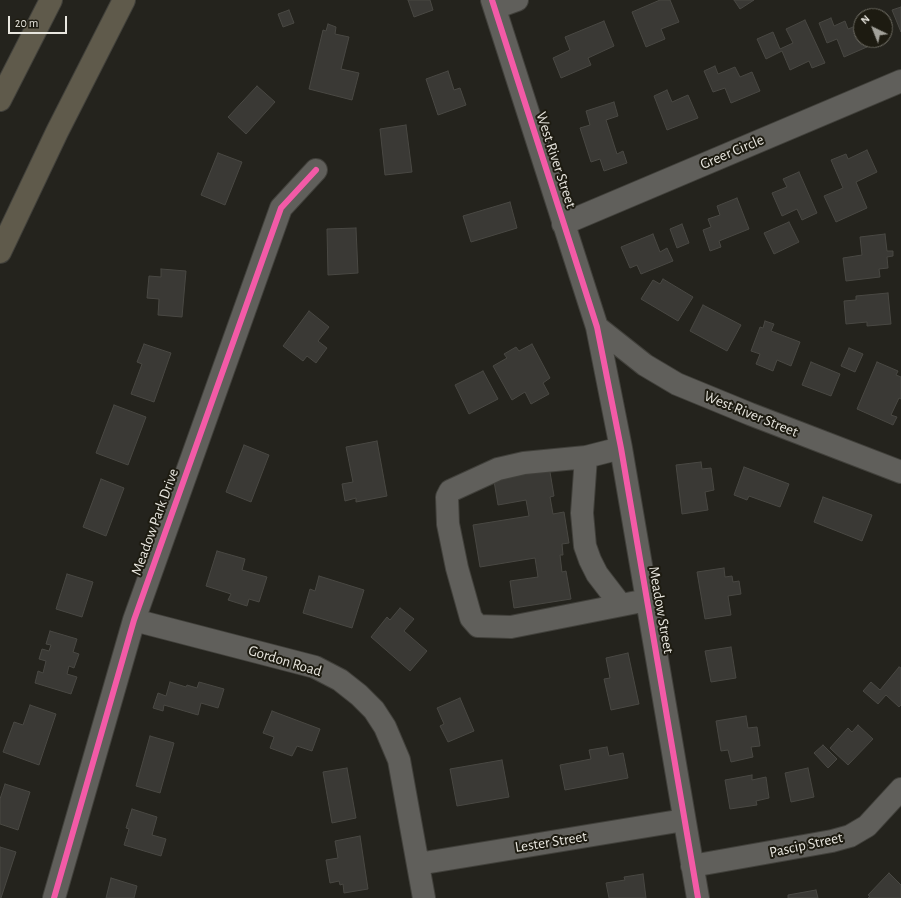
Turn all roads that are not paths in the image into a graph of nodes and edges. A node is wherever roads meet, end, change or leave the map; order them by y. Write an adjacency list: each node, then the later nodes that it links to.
1 (51, 0): 6 (highway)
2 (124, 0): 9 (highway)
3 (517, 0): 4 (street)
4 (493, 4): 8 (street, West River Street)
5 (900, 83): 8 (street, Greer Circle)
6 (0, 100)
7 (316, 170): 16 (street, Meadow Park Drive)
8 (563, 224): 10 (street, West River Street)
9 (0, 252)
10 (597, 327): 11 (street, Meadow Street); 13 (street, West River Street)
11 (621, 448): 12 (street); 14 (street, Meadow Street)
12 (586, 457): 15 (street); 15 (street)
13 (901, 472)
14 (646, 600): 15 (street); 18 (street, Meadow Street)
15 (620, 604)
16 (134, 620): 19 (street, Gordon Road); 21 (street, Meadow Park Drive)
17 (901, 789): 20 (street, Pascip Street)
18 (684, 820): 19 (street, Lester Street); 20 (street, Meadow Street)
19 (418, 864): 22 (street, Gordon Road)
20 (692, 866): 23 (street, Meadow Street)
21 (54, 898)
22 (424, 898)
23 (698, 898)

